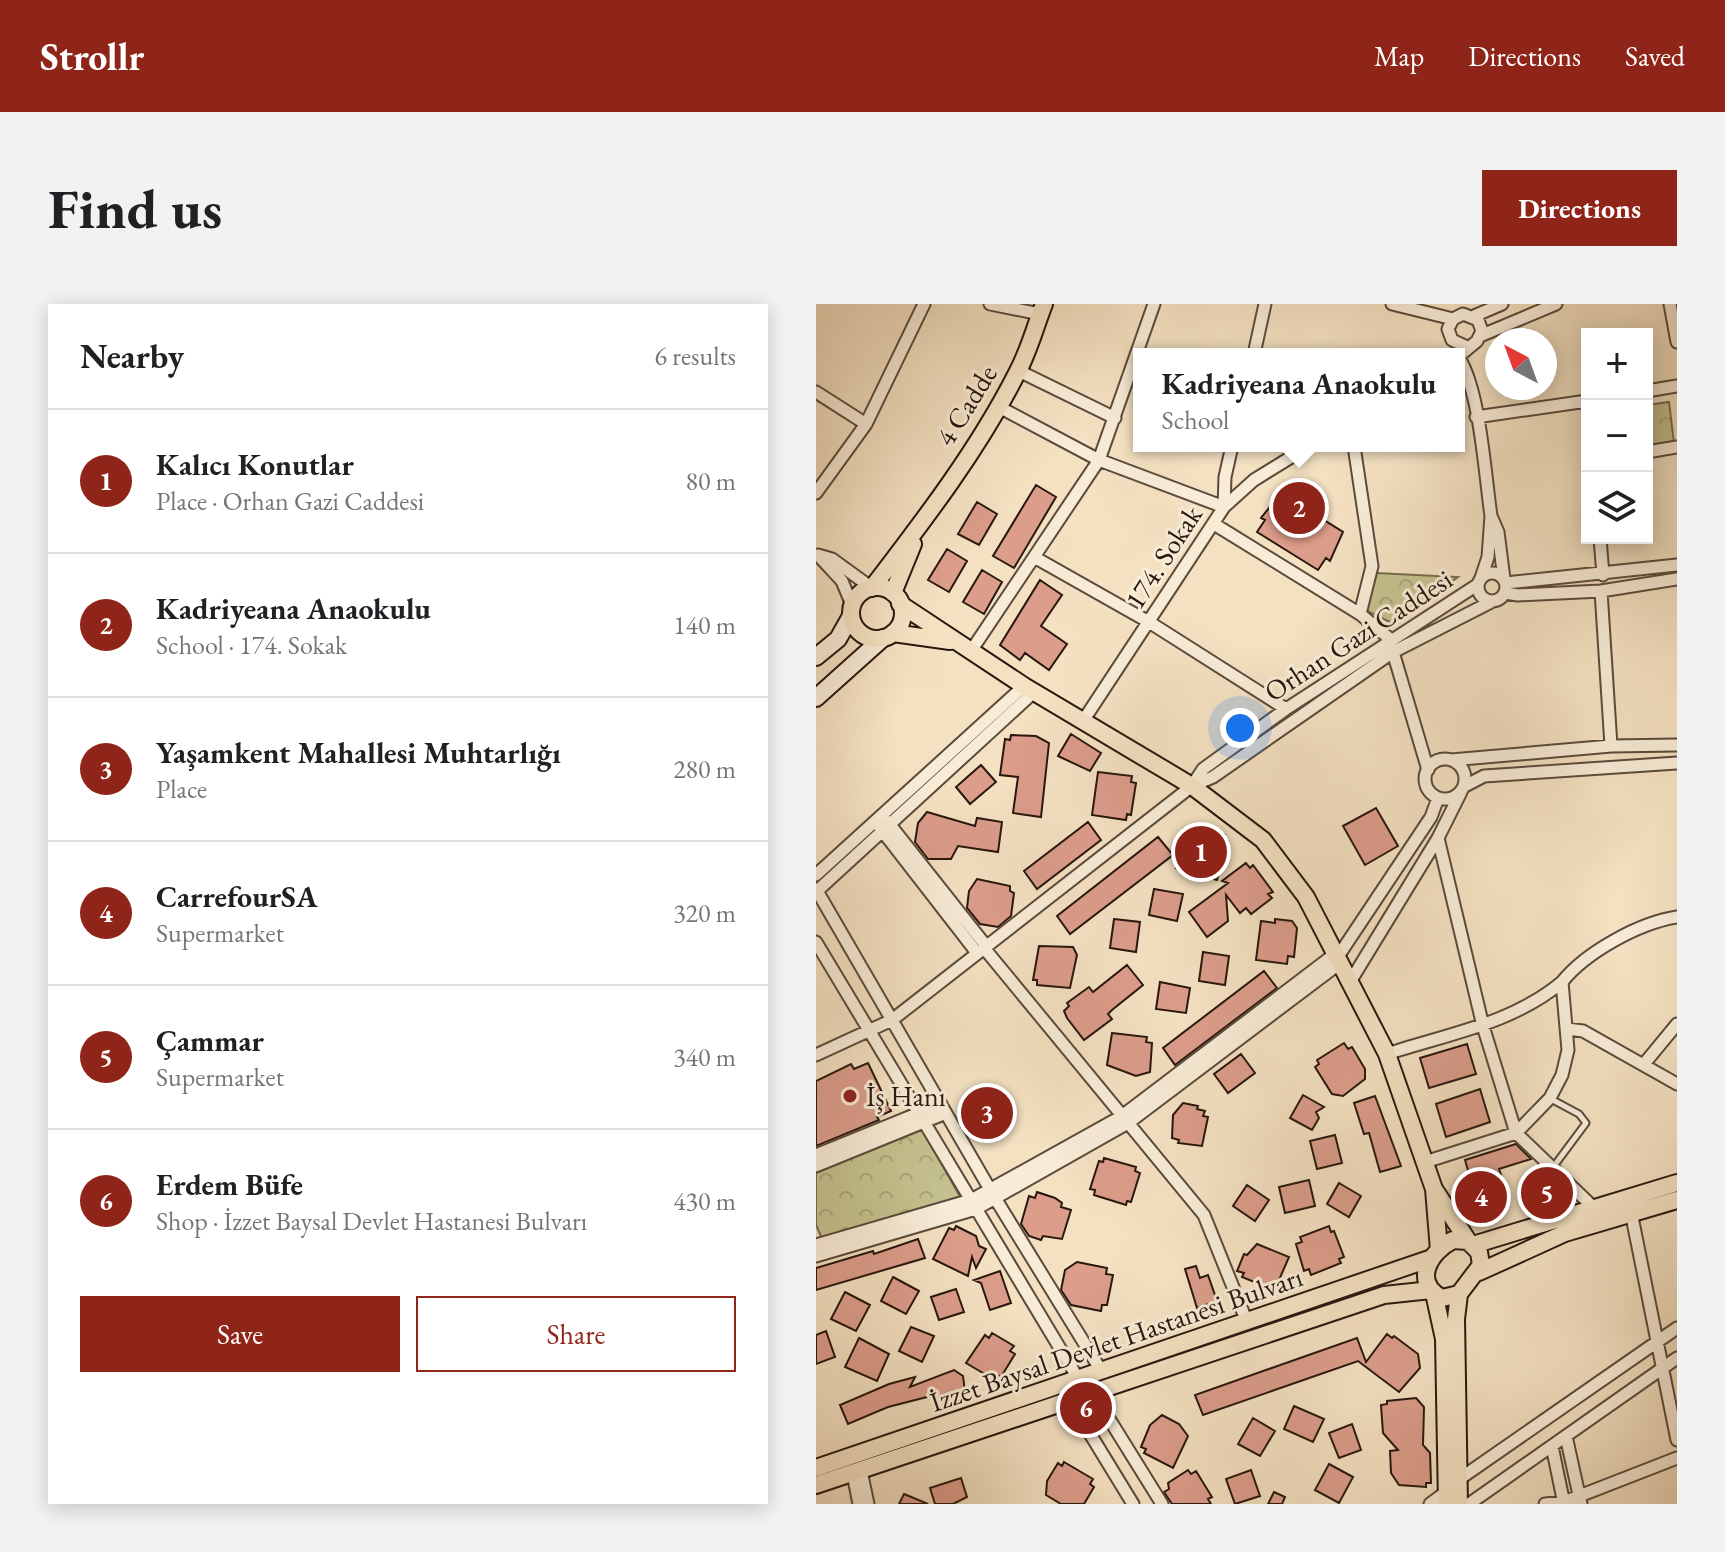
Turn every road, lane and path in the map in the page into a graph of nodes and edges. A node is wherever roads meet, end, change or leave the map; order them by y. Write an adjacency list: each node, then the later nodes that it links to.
1 (924, 304): 27 (street)
2 (990, 304): 9 (street)
3 (1154, 304): 13 (street)
4 (1265, 304): 14 (street)
5 (1392, 304): 10 (street)
6 (1502, 304): 10 (street)
7 (1556, 304): 11 (street)
8 (1670, 304): 12 (street)
9 (1042, 309): 19 (main road, 4 Cadde)
10 (1462, 313): 11 (street); 15 (street)
11 (1480, 336): 16 (street)
12 (1677, 342)
13 (1139, 348)
14 (1255, 348)
15 (1459, 348)
16 (1465, 350)
17 (1133, 365): 26 (street)
18 (1465, 367): 25 (street)
19 (1019, 371): 24 (main road, 4 Cadde); 26 (street)
20 (1677, 386): 21 (street)
21 (1653, 390)
22 (816, 392): 27 (street)
23 (1581, 403): 25 (street)
24 (999, 407): 33 (street); 38 (main road, 4 Cadde)
25 (1476, 417): 36 (street)
26 (1115, 418): 33 (street)
27 (866, 424): 34 (street)
28 (1677, 447): 29 (street)
29 (1653, 451)
30 (1231, 452): 35 (street)
31 (1299, 452): 35 (street, 174. Sokak)
32 (1355, 452): 52 (street)
33 (1099, 460): 35 (street); 41 (street)
34 (816, 493)
35 (1224, 507): 37 (street, 174. Sokak)
36 (1491, 516): 45 (street); 46 (street)
37 (1214, 524): 52 (street); 53 (street, 174. Sokak)
38 (919, 527): 47 (main road); 49 (main road)
39 (1600, 544): 43 (street)
40 (817, 554): 47 (street); 51 (street)
41 (1034, 557): 53 (street); 57 (street)
42 (1677, 565): 43 (street)
43 (1603, 575): 46 (street)
44 (1677, 579): 48 (street)
45 (1479, 582): 46 (street); 50 (street); 55 (street, Orhan Gazi Caddesi)
46 (1505, 585): 48 (street); 50 (street)
47 (872, 588): 49 (main road); 51 (main road)
48 (1601, 591): 65 (street)
49 (897, 598): 54 (main road); 56 (main road)
50 (1491, 602): 58 (street)
51 (852, 611): 54 (main road); 59 (main road)
52 (1360, 614): 55 (street)
53 (1149, 622): 62 (street); 63 (street, 174. Sokak)
54 (888, 636): 56 (main road); 61 (main road)
55 (1390, 639): 62 (street, Orhan Gazi Caddesi)
56 (956, 642): 57 (main road)
57 (971, 651): 60 (main road)
58 (1393, 652): 68 (street); 69 (street)
59 (816, 657)
60 (1029, 689): 63 (main road); 72 (street)
61 (816, 698)
62 (1286, 709): 69 (street, Orhan Gazi Caddesi)
63 (1083, 721): 69 (main road)
64 (1677, 745): 65 (street)
65 (1611, 746): 66 (street)
66 (1451, 760): 68 (street); 70 (street)
67 (1677, 763): 70 (street)
68 (1428, 770): 71 (street)
69 (1192, 786): 78 (street); 79 (main road)
70 (1463, 789): 71 (street); 73 (street)
71 (1438, 798): 79 (street)
72 (882, 823): 74 (street); 75 (street); 78 (street)
73 (1438, 838): 80 (street); 84 (street)
74 (816, 875)
75 (817, 890): 82 (street)
76 (1677, 917): 81 (street)
77 (816, 942): 86 (street)
78 (982, 949): 82 (street); 94 (street)
79 (1337, 958): 80 (main road); 94 (street)
80 (1350, 982): 87 (main road)
81 (1562, 982): 84 (street); 85 (street)
82 (892, 1020): 86 (street); 92 (street)
83 (1677, 1024): 89 (street)
84 (1483, 1026): 87 (street); 95 (street)
85 (1567, 1029): 89 (street); 91 (street)
86 (869, 1031): 88 (street); 93 (street)
87 (1387, 1054): 97 (main road)
88 (816, 1055)
89 (1644, 1064): 90 (street)
90 (1677, 1084)
91 (1550, 1098): 95 (street); 99 (lane)
92 (944, 1109): 93 (street); 102 (street)
93 (921, 1117): 96 (street); 98 (street); 104 (street)
94 (1125, 1119): 102 (street); 113 (street)
95 (1516, 1133): 97 (street); 99 (street)
96 (816, 1155)
97 (1425, 1162): 101 (main road)
98 (816, 1166)
99 (1552, 1168): 105 (street)
100 (1677, 1183): 105 (main road, İzzet Baysal Devlet Hastanesi Bulvarı)
101 (1434, 1189): 107 (main road); 109 (main road)
102 (993, 1194): 104 (street); 118 (street)
103 (1677, 1200): 106 (main road)
104 (973, 1205): 108 (street); 119 (street)
105 (1593, 1207): 107 (main road, İzzet Baysal Devlet Hastanesi Bulvarı)
106 (1631, 1212): 110 (main road); 115 (street)
107 (1471, 1243): 109 (main road, İzzet Baysal Devlet Hastanesi Bulvarı); 110 (main road)
108 (818, 1247)
109 (1436, 1254): 111 (main road); 113 (main road, İzzet Baysal Devlet Hastanesi Bulvarı)
110 (1479, 1272): 112 (main road)
111 (1433, 1292): 112 (main road, İzzet Baysal Devlet Hastanesi Bulvarı); 120 (main road, İzzet Baysal Devlet Hastanesi Bulvarı); 130 (main road)
112 (1459, 1294): 128 (main road)
113 (1247, 1322): 118 (main road, İzzet Baysal Devlet Hastanesi Bulvarı)
114 (1677, 1328): 115 (street)
115 (1656, 1343): 117 (street); 128 (street)
116 (1677, 1358): 117 (street)
117 (1663, 1368): 122 (street); 123 (street)
118 (1102, 1372): 119 (main road, İzzet Baysal Devlet Hastanesi Bulvarı)
119 (1079, 1380): 126 (main road, İzzet Baysal Devlet Hastanesi Bulvarı)
120 (1093, 1393): 121 (main road, İzzet Baysal Devlet Hastanesi Bulvarı); 136 (street)
121 (1070, 1401): 127 (main road, İzzet Baysal Devlet Hastanesi Bulvarı); 135 (street)
122 (1566, 1436): 124 (street); 131 (street)
123 (1677, 1440)
124 (1552, 1446): 132 (street); 139 (street)
125 (1677, 1458): 131 (street)
126 (816, 1468)
127 (857, 1472): 129 (main road, İzzet Baysal Devlet Hastanesi Bulvarı); 133 (street); 134 (street)
128 (1458, 1480): 138 (main road)
129 (816, 1485)
130 (1447, 1498): 137 (street)
131 (1579, 1500): 132 (street)
132 (1564, 1503): 140 (street)
133 (859, 1504)
134 (868, 1504)
135 (1133, 1504)
136 (1162, 1504)
137 (1430, 1504)
138 (1459, 1504)
139 (1469, 1504)
140 (1545, 1504)

